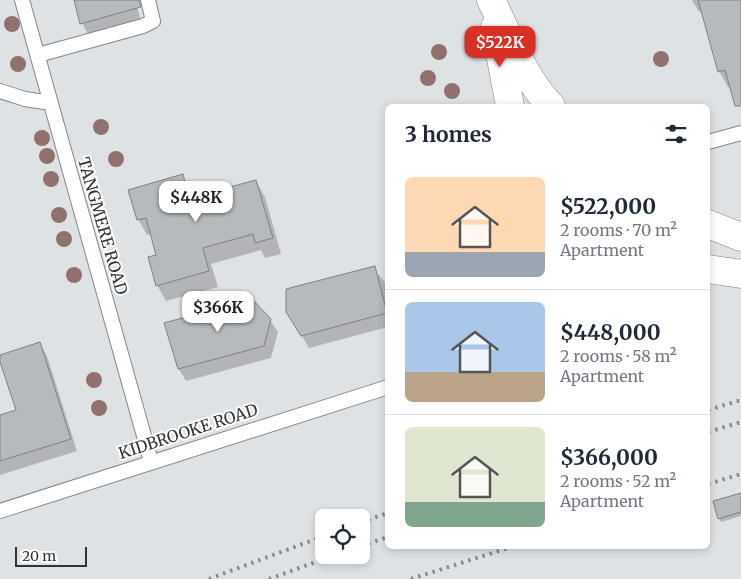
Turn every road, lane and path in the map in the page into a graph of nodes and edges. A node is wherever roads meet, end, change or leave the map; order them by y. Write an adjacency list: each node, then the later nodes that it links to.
1 (22, 0): 3 (lane, TANGMERE ROAD)
2 (148, 0): 3 (lane)
3 (38, 56): 5 (lane, TANGMERE ROAD)
4 (0, 91): 5 (lane)
5 (51, 102): 15 (lane, TANGMERE ROAD)
6 (510, 104): 7 (street)
7 (550, 104)
8 (741, 133): 9 (lane)
9 (710, 144)
10 (710, 225): 11 (street)
11 (741, 237)
12 (710, 269): 13 (street)
13 (741, 274)
14 (385, 388): 15 (lane, KIDBROOKE ROAD)
15 (151, 461): 16 (lane, KIDBROOKE ROAD)
16 (0, 511)

